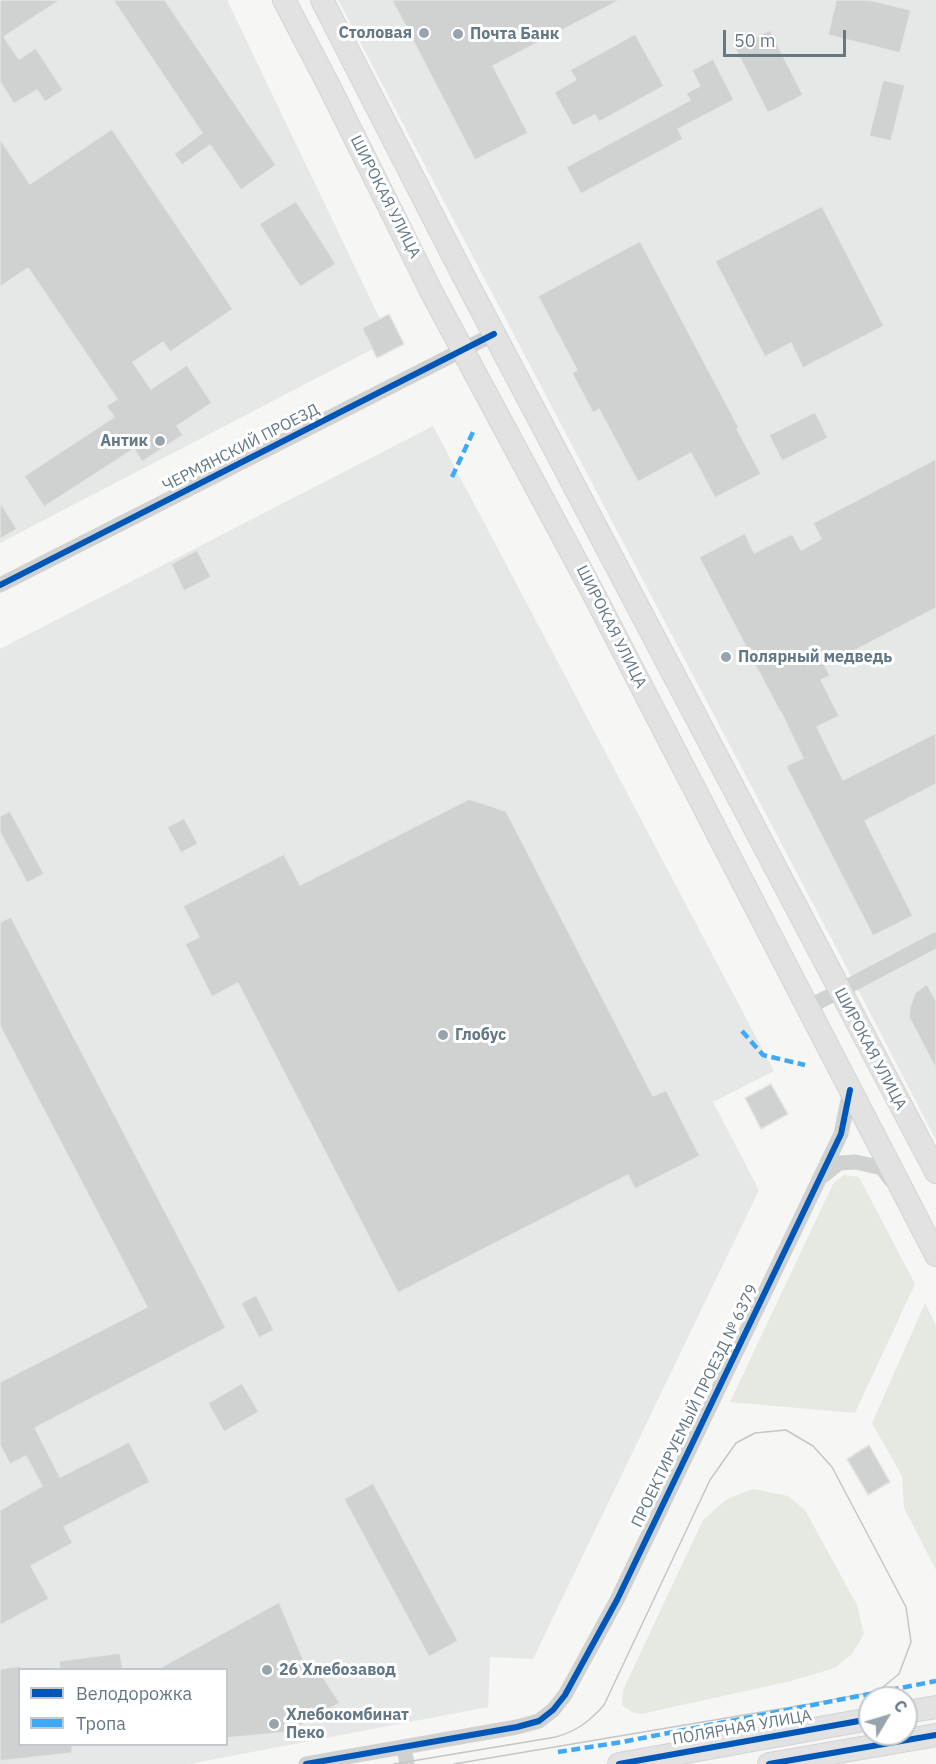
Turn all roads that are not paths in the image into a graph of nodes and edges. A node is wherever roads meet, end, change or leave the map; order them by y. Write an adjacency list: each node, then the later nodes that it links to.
1 (284, 0): 4 (main road, ШИРОКАЯ УЛИЦА)
2 (322, 0): 3 (main road, ШИРОКАЯ УЛИЦА)
3 (441, 232): 4 (main road); 5 (main road, ШИРОКАЯ УЛИЦА)
4 (413, 254): 6 (main road, ШИРОКАЯ УЛИЦА)
5 (494, 334): 6 (street, ЧЕРМЯНСКИЙ ПРОЕЗД); 9 (main road, ШИРОКАЯ УЛИЦА)
6 (462, 350): 7 (street, ЧЕРМЯНСКИЙ ПРОЕЗД); 10 (main road, ШИРОКАЯ УЛИЦА)
7 (0, 585)
8 (936, 940): 9 (street)
9 (839, 992): 10 (street); 12 (main road, ШИРОКАЯ УЛИЦА)
10 (807, 1008): 11 (main road, ШИРОКАЯ УЛИЦА)
11 (850, 1090): 13 (street, ПРОЕКТИРУЕМЫЙ ПРОЕЗД № 6379); 14 (main road, ШИРОКАЯ УЛИЦА)
12 (936, 1172)
13 (821, 1177): 14 (street); 20 (street, ПРОЕКТИРУЕМЫЙ ПРОЕЗД № 6379)
14 (910, 1208): 15 (main road, ШИРОКАЯ УЛИЦА)
15 (936, 1255)
16 (936, 1707): 17 (main road)
17 (918, 1710)
18 (858, 1721): 23 (main road, ПОЛЯРНАЯ УЛИЦА)
19 (936, 1735): 24 (main road)
20 (404, 1748): 21 (street); 22 (street)
21 (306, 1764)
22 (407, 1764)
23 (620, 1764)
24 (769, 1764)

